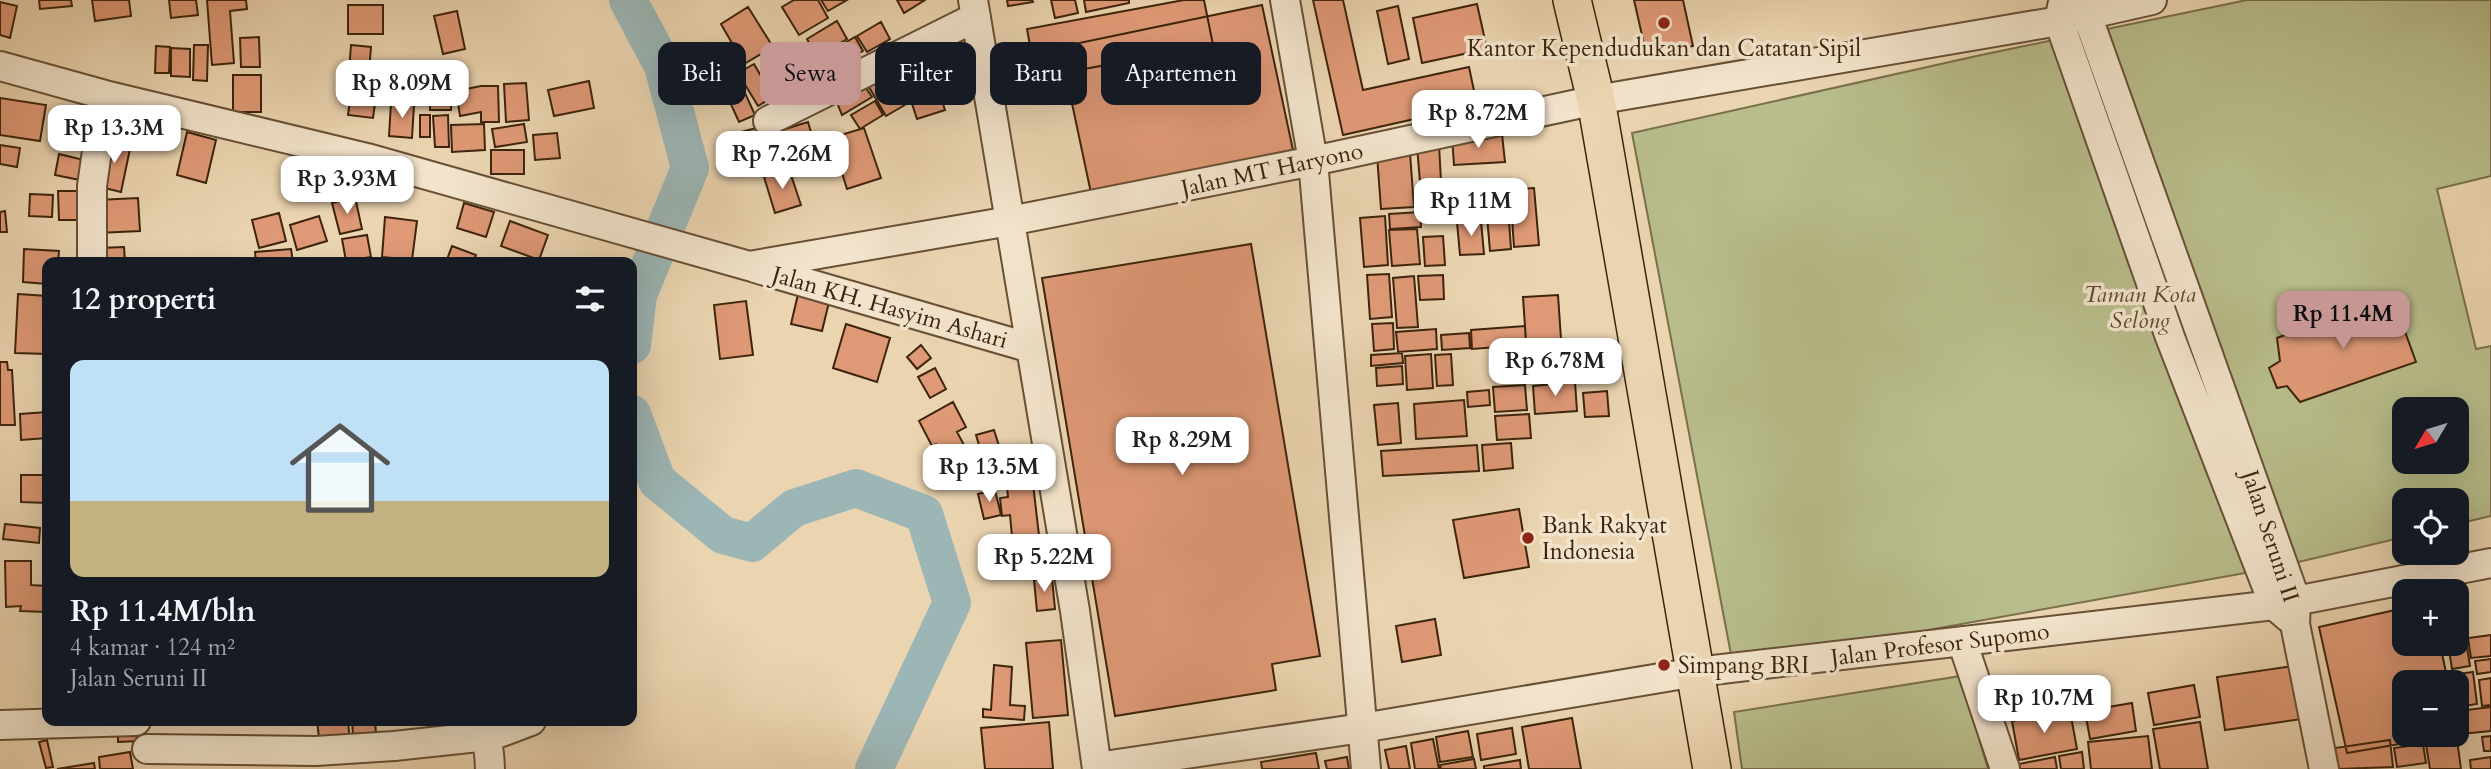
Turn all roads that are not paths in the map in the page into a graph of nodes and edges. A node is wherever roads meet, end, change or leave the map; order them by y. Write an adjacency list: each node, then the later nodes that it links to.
1 (1285, 0): 10 (street)
2 (1572, 0): 8 (main road)
3 (2152, 0): 5 (street, Jalan MT Haryono)
4 (975, 8): 9 (street); 11 (street)
5 (2070, 9): 8 (street, Jalan MT Haryono); 16 (street, Jalan Seruni II)
6 (0, 66): 7 (street, Jalan KH. Hasyim Ashari)
7 (105, 94): 12 (street); 13 (street, Jalan KH. Hasyim Ashari)
8 (1596, 100): 10 (street, Jalan MT Haryono); 18 (main road)
9 (768, 121)
10 (1313, 161): 11 (street, Jalan MT Haryono); 23 (street)
11 (1010, 221): 13 (street, Jalan KH. Hasyim Ashari); 14 (street)
12 (92, 257)
13 (749, 266): 14 (street, Jalan KH. Hasyim Ashari)
14 (1031, 348): 26 (street)
15 (2491, 563): 16 (street, Jalan Profesor Supomo)
16 (2288, 610): 17 (street, Jalan Profesor Supomo); 31 (street, Jalan Seruni II)
17 (1962, 641): 18 (street, Jalan Profesor Supomo); 30 (street)
18 (1696, 673): 23 (street, Jalan Profesor Supomo); 29 (main road)
19 (42, 724): 20 (street)
20 (0, 725)
21 (139, 726): 25 (street)
22 (518, 726): 24 (street)
23 (1362, 728): 26 (street, Jalan Profesor Supomo); 28 (street)
24 (483, 739): 25 (street); 27 (street)
25 (149, 759)
26 (1097, 768)
27 (490, 769)
28 (1366, 769)
29 (1712, 769)
30 (2005, 769)
31 (2324, 769)

